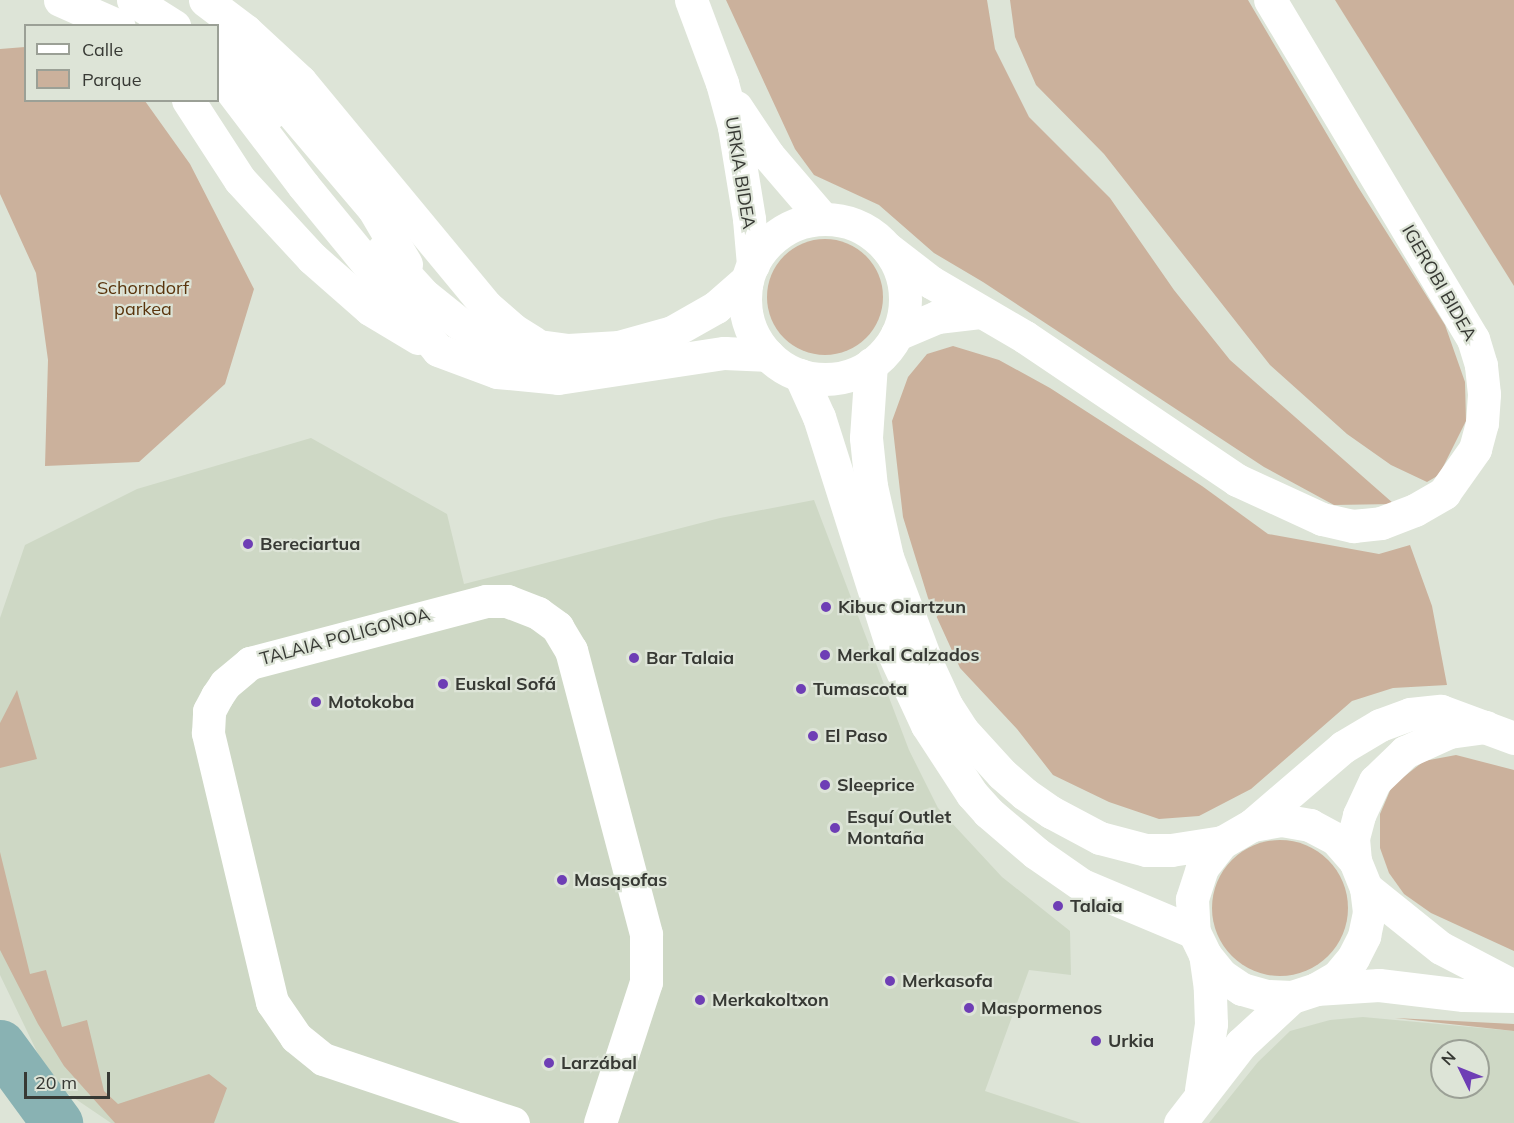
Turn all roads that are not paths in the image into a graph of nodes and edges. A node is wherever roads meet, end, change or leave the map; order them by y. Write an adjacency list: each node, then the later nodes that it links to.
1 (60, 0): 7 (main road)
2 (133, 0): 8 (main road)
3 (197, 0): 9 (main road)
4 (204, 0): 20 (main road)
5 (691, 0): 12 (main road, URKIA BIDEA)
6 (1270, 0): 18 (main road, IGEROBI BIDEA)
7 (114, 24)
8 (171, 24)
9 (215, 24)
10 (220, 30): 20 (main road)
11 (219, 74): 21 (main road)
12 (722, 82): 15 (main road, URKIA BIDEA); 17 (main road, URKIA BIDEA)
13 (219, 90): 21 (main road)
14 (189, 102): 21 (main road)
15 (823, 219): 16 (main road); 17 (main road)
16 (887, 248): 18 (main road, IGEROBI BIDEA); 19 (main road)
17 (750, 272): 20 (main road); 22 (main road)
18 (980, 312): 19 (main road)
19 (897, 334): 23 (main road)
20 (543, 347)
21 (438, 350): 22 (main road)
22 (768, 355): 24 (main road)
23 (871, 364): 24 (main road); 27 (main road)
24 (800, 375): 29 (main road)
25 (1502, 732): 26 (main road); 28 (main road)
26 (1252, 825): 27 (main road); 28 (main road)
27 (1222, 842): 29 (main road)
28 (1361, 874): 30 (main road); 31 (main road)
29 (1200, 944): 31 (main road); 33 (main road)
30 (1514, 986)
31 (1304, 993): 32 (main road); 33 (main road)
32 (1514, 996)
33 (1200, 1095): 36 (main road)
34 (513, 1123): 35 (main road, TALAIA POLIGONOA)
35 (600, 1123)
36 (1179, 1123)

